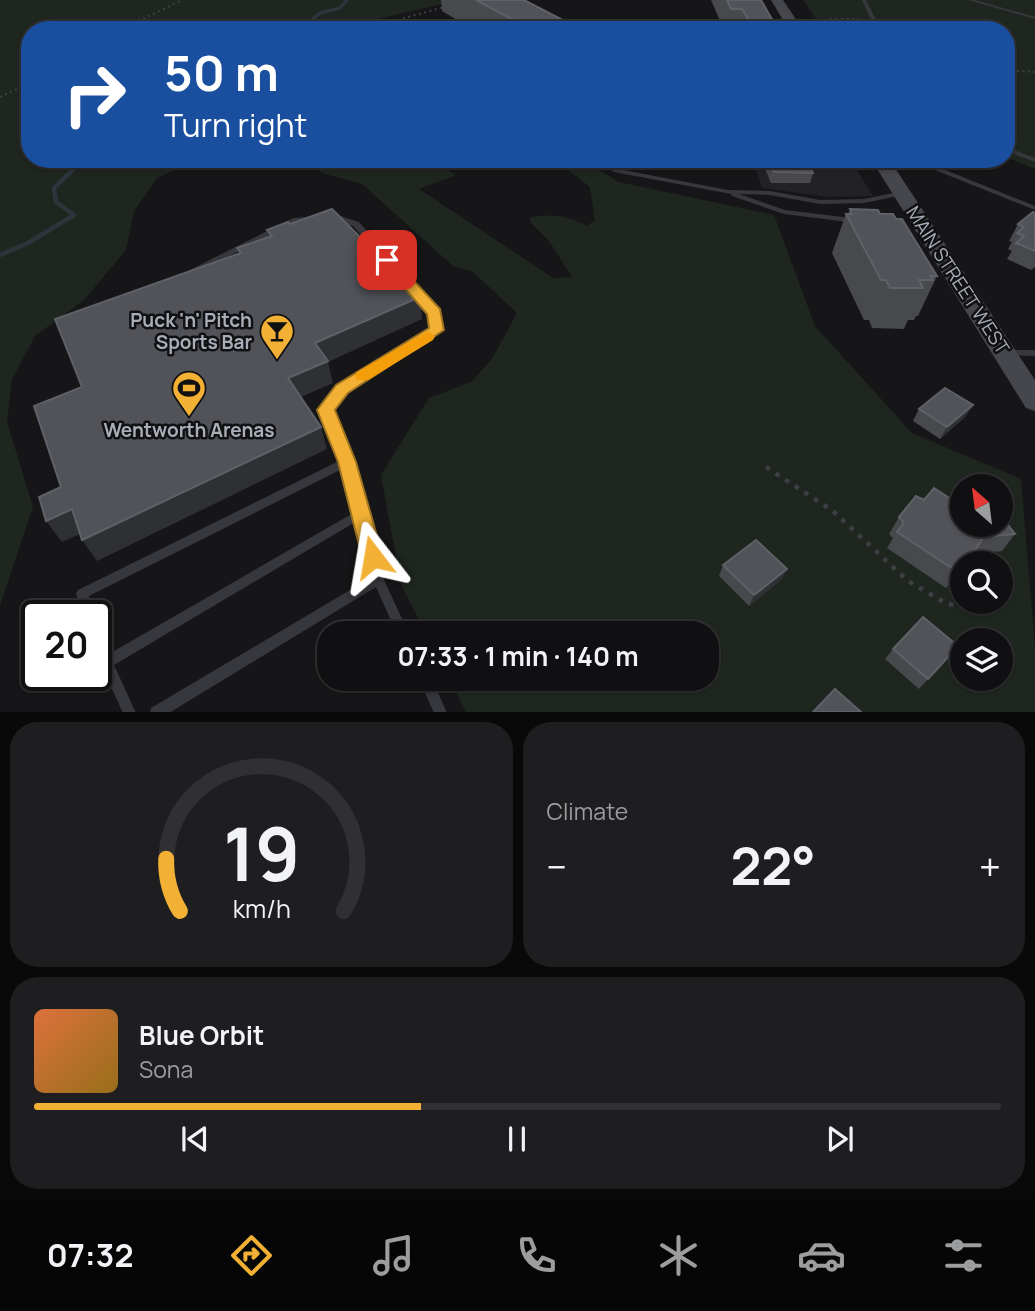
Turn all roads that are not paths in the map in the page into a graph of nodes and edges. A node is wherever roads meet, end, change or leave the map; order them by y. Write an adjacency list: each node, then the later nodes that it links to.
1 (777, 0): 5 (main road)
2 (864, 0): 6 (lane)
3 (970, 0): 4 (lane)
4 (1035, 18)
5 (790, 21)
6 (874, 21)
7 (1015, 152): 8 (lane)
8 (1035, 160)
9 (613, 168): 12 (lane)
10 (886, 168): 13 (main road, MAIN STREET WEST)
11 (936, 168): 14 (lane)
12 (728, 192): 13 (lane); 15 (lane)
13 (903, 193): 17 (main road, MAIN STREET WEST)
14 (1035, 208)
15 (862, 221)
16 (186, 274): 20 (lane)
17 (1006, 353): 18 (lane); 19 (main road, MAIN STREET WEST)
18 (1035, 353)
19 (1035, 401)
20 (347, 462): 21 (lane); 23 (lane)
21 (362, 513): 22 (lane); 25 (lane)
22 (379, 582): 24 (lane); 29 (lane)
23 (84, 600)
24 (397, 621)
25 (112, 659)
26 (112, 675): 28 (lane)
27 (431, 691): 30 (lane)
28 (130, 712)
29 (156, 712)
30 (441, 712)

